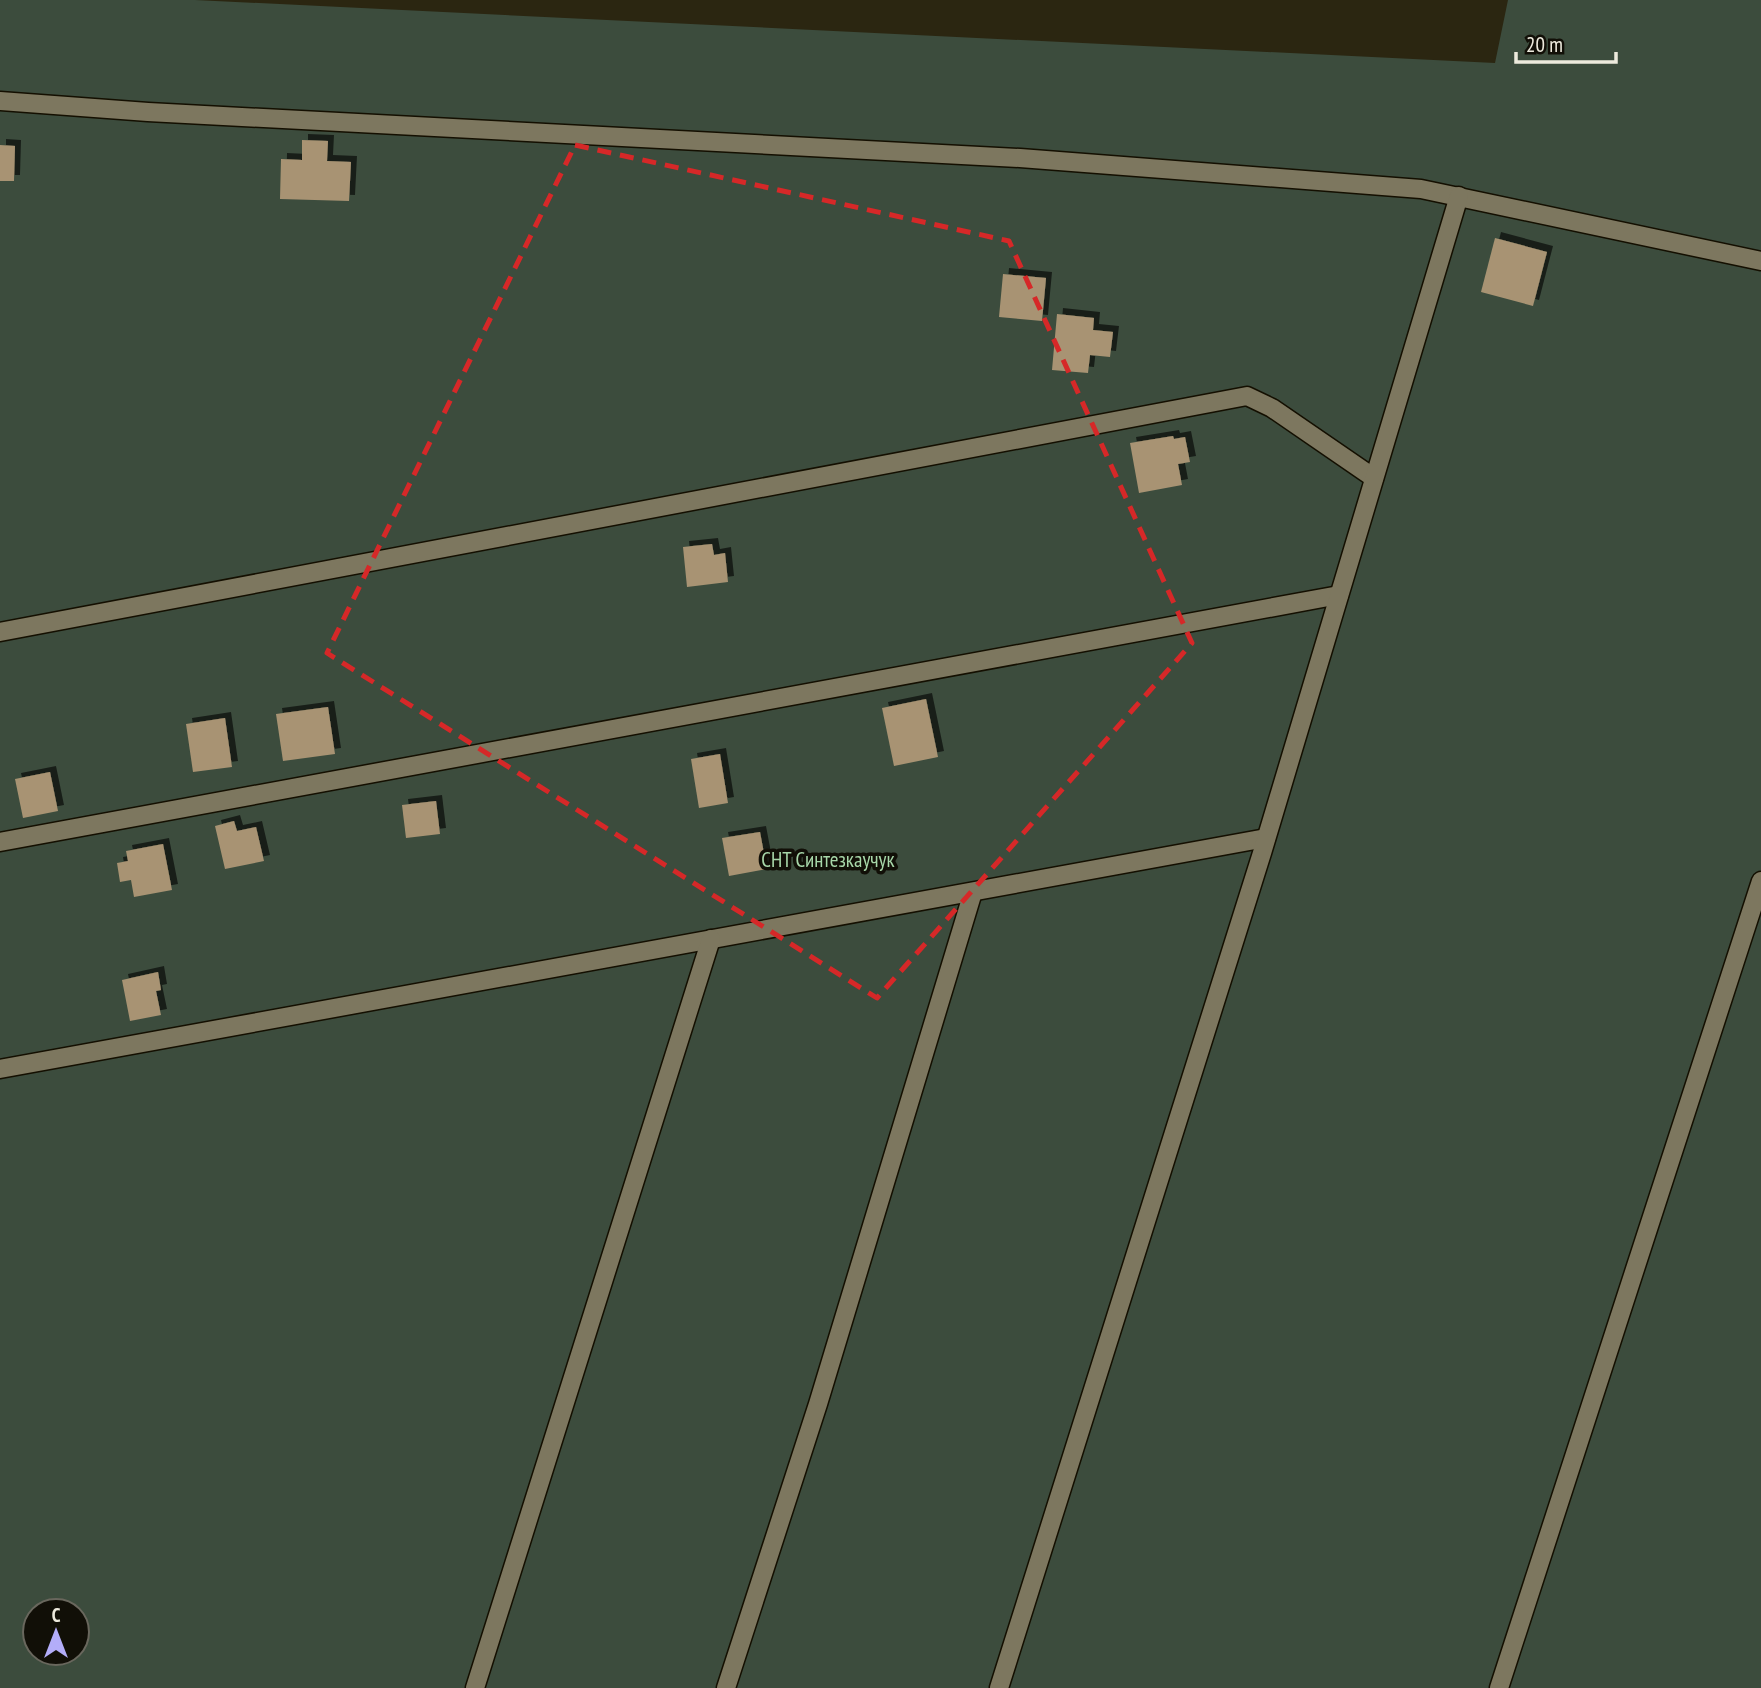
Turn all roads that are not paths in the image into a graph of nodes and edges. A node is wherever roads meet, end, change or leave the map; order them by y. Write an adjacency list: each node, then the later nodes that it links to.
1 (0, 101): 2 (street)
2 (1459, 196): 3 (street); 4 (street)
3 (1761, 261)
4 (1374, 478): 5 (street); 6 (street)
5 (1339, 595): 7 (street); 8 (street)
6 (0, 632)
7 (1266, 838): 10 (street); 15 (street)
8 (0, 842)
9 (1761, 881): 16 (street)
10 (973, 892): 11 (street); 14 (street)
11 (711, 939): 12 (street); 13 (street)
12 (0, 1069)
13 (475, 1688)
14 (726, 1688)
15 (999, 1688)
16 (1499, 1688)

